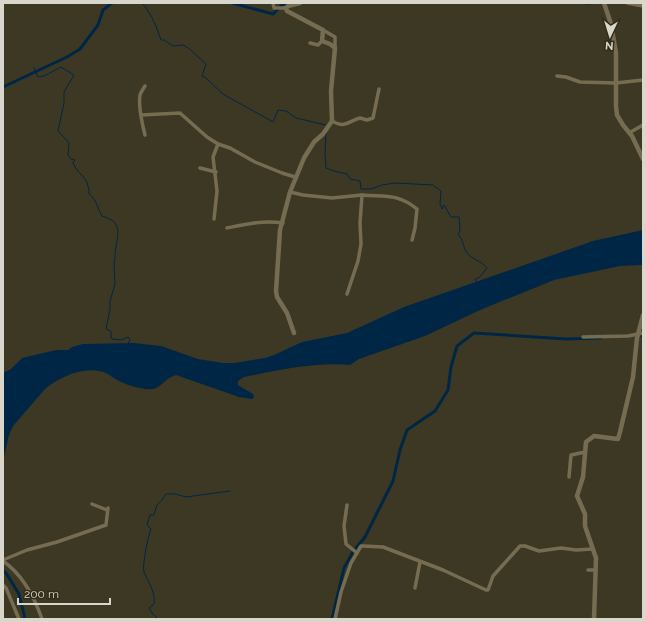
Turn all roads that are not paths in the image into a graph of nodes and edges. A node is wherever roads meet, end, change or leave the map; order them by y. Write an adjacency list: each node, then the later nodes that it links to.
1 (273, 3): 6 (street)
2 (300, 3): 6 (street)
3 (604, 3): 13 (street)
4 (627, 3): 5 (street)
5 (643, 6)
6 (286, 8): 7 (street)
7 (323, 30): 8 (street); 10 (street)
8 (322, 41): 9 (street); 10 (street)
9 (310, 43)
10 (335, 48): 17 (street)
11 (557, 76): 13 (street)
12 (643, 80): 13 (street)
13 (616, 83): 19 (street)
14 (145, 86): 16 (street)
15 (379, 89): 17 (street)
16 (141, 115): 20 (street); 21 (street)
17 (332, 121): 25 (street)
18 (643, 125): 19 (street)
19 (629, 133): 22 (street)
20 (145, 135)
21 (218, 144): 24 (street); 25 (street)
22 (643, 159)
23 (200, 168): 24 (street)
24 (216, 172): 28 (street)
25 (295, 177): 26 (street)
26 (290, 192): 27 (street); 29 (street)
27 (362, 195): 31 (street); 32 (street)
28 (214, 219)
29 (283, 223): 30 (street); 34 (street)
30 (227, 228)
31 (412, 240)
32 (347, 294)
33 (643, 314): 35 (street)
34 (294, 333)
35 (641, 333): 36 (street); 37 (street)
36 (583, 338)
37 (586, 452): 38 (street); 41 (street)
38 (569, 477)
39 (92, 504): 43 (street)
40 (346, 505): 42 (street)
41 (593, 549): 44 (street); 46 (street)
42 (357, 553): 44 (street); 51 (street)
43 (3, 561): 50 (street)
44 (420, 562): 48 (street)
45 (588, 570): 46 (street)
46 (596, 570): 52 (street)
47 (3, 585): 49 (street)
48 (415, 588)
49 (19, 619)
50 (42, 619)
51 (334, 619)
52 (594, 619)

